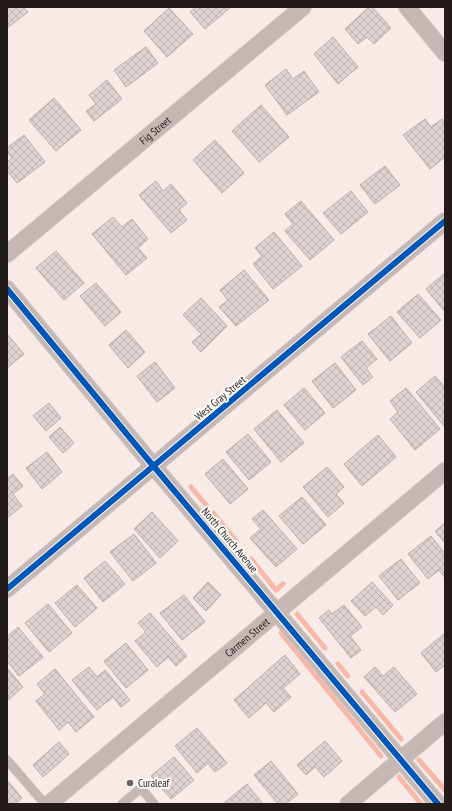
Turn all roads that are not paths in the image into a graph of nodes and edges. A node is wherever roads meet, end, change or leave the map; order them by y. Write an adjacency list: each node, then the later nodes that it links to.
1 (303, 7): 5 (street, Fig Street)
2 (407, 7): 3 (street)
3 (445, 53)
4 (445, 221): 7 (street, West Gray Street)
5 (7, 254)
6 (7, 289): 7 (street, North Church Avenue)
7 (154, 466): 9 (street, West Gray Street); 10 (street, North Church Avenue)
8 (445, 471): 10 (street, Carmen Street)
9 (7, 589)
10 (277, 612): 13 (street, North Church Avenue); 16 (street, Carmen Street)
11 (445, 722): 13 (street)
12 (7, 760): 15 (lane)
13 (400, 760): 14 (street); 19 (street, North Church Avenue)
14 (350, 803)
15 (45, 804)
16 (49, 804)
17 (122, 804): 18 (lane)
18 (154, 804)
19 (438, 804)

